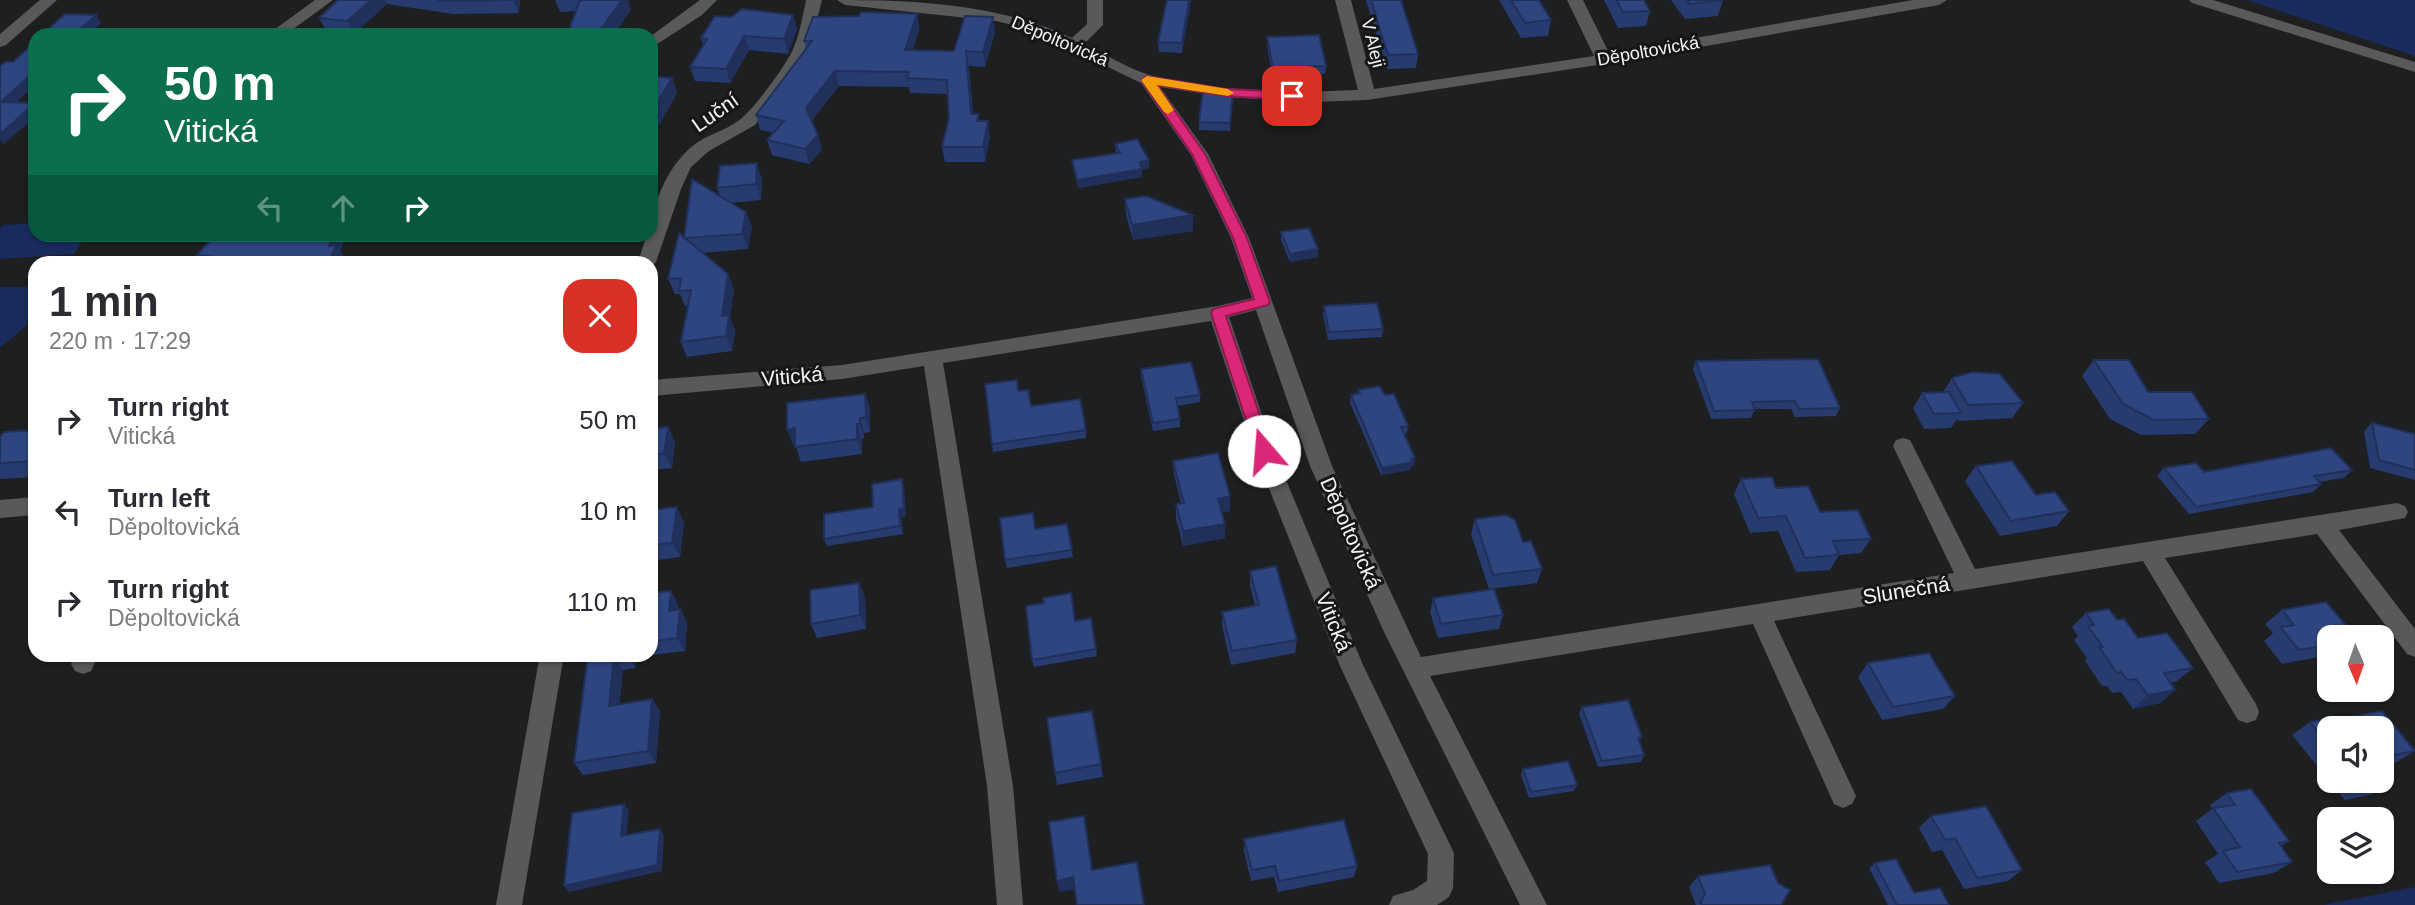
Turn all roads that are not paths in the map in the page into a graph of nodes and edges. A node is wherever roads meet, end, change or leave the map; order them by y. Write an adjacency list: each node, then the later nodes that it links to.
1 (50, 0): 15 (street)
2 (325, 0): 13 (street)
3 (709, 0): 14 (street)
4 (814, 0): 21 (street, Luční)
5 (845, 0): 12 (street, Děpoltovická)
6 (1006, 0): 12 (street)
7 (1096, 0): 16 (street)
8 (1343, 0): 20 (street, V Aleji)
9 (1576, 0): 17 (street)
10 (1939, 0): 17 (street, Děpoltovická)
11 (2196, 0): 18 (street)
12 (997, 16): 16 (street, Děpoltovická)
13 (285, 28)
14 (658, 38)
15 (0, 41)
16 (1075, 44): 19 (street, Děpoltovická)
17 (1604, 59): 20 (street, Děpoltovická)
18 (2415, 67)
19 (1147, 80): 20 (street, Děpoltovická); 22 (street, Děpoltovická)
20 (1367, 95)
21 (658, 230)
22 (1262, 302): 23 (street, Vitická); 36 (street, Děpoltovická)
23 (1218, 313): 24 (street, Vitická); 41 (street, Vitická)
24 (932, 357): 25 (street, Vitická); 40 (street)
25 (658, 387)
26 (1903, 446): 32 (street)
27 (28, 507): 28 (street)
28 (0, 509)
29 (2397, 512): 30 (street, Slunečná)
30 (2322, 524): 31 (street, Slunečná); 34 (street)
31 (2149, 551): 32 (street, Slunečná); 37 (street)
32 (1969, 580): 33 (street, Slunečná)
33 (1759, 613): 36 (street, Slunečná); 38 (street)
34 (2415, 647)
35 (551, 662): 39 (street)
36 (1414, 668): 42 (street, Děpoltovická)
37 (2247, 712)
38 (1843, 796)
39 (509, 905)
40 (1010, 905)
41 (1402, 905)
42 (1534, 905)

